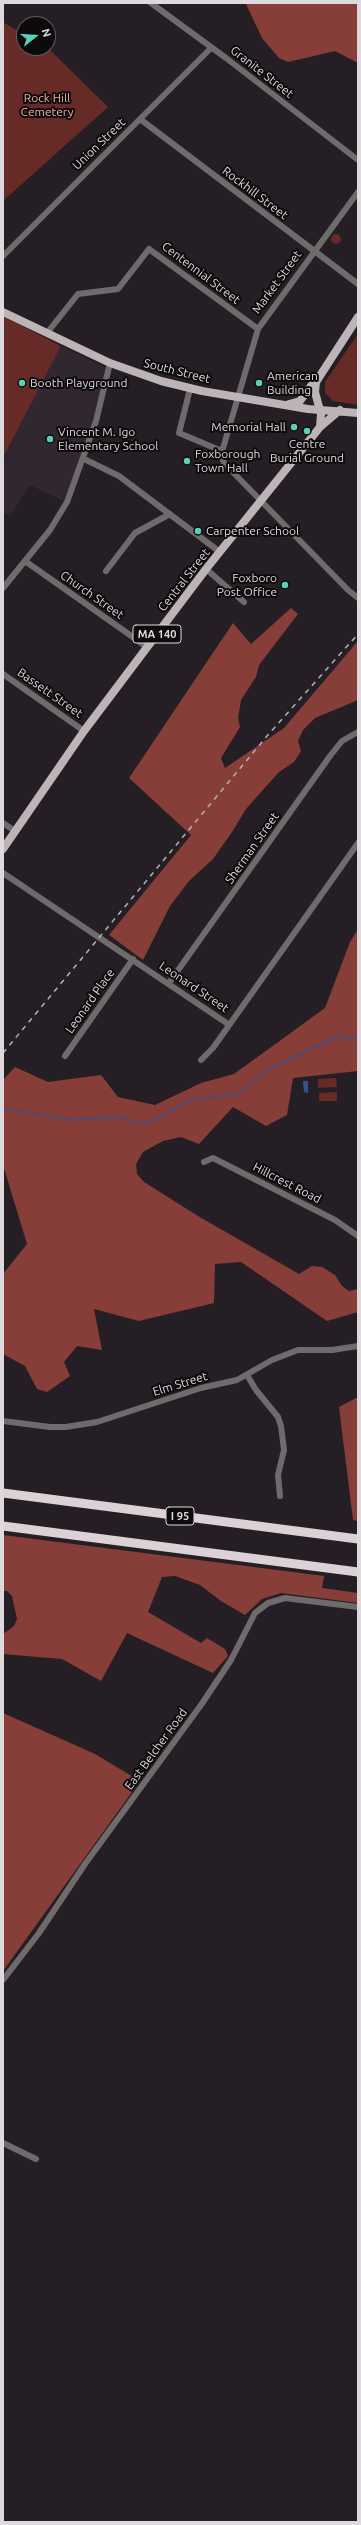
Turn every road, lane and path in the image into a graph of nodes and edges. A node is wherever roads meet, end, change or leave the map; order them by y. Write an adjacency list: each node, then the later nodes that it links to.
1 (151, 3): 2 (street, Granite Street)
2 (211, 48): 3 (street, Union Street); 4 (street, Granite Street)
3 (140, 119): 6 (street, Rockhill Street); 7 (street, Union Street)
4 (358, 160)
5 (358, 192): 6 (street, Market Street)
6 (314, 250): 8 (street, Rockhill Street); 11 (street, Market Street)
7 (3, 256)
8 (358, 284)
9 (3, 312): 12 (main road, South Street)
10 (358, 317): 14 (main road)
11 (258, 329): 12 (street, Centennial Street); 16 (street, Market Street)
12 (47, 333): 13 (main road, South Street)
13 (110, 364): 15 (main road, South Street); 23 (street)
14 (319, 376): 17 (main road); 18 (main road)
15 (190, 389): 16 (main road, South Street); 22 (street)
16 (237, 396): 17 (main road, South Street); 22 (street, Market Street)
17 (287, 404): 18 (main road, South Street)
18 (320, 410): 19 (main road, South Street); 21 (main road)
19 (340, 410): 20 (main road, South Street); 21 (main road, Central Street / MA 140)
20 (358, 413)
21 (320, 427): 24 (main road, Central Street / MA 140)
22 (222, 451): 24 (street)
23 (84, 459): 25 (street); 27 (street)
24 (261, 500): 26 (main road, Central Street / MA 140); 31 (street)
25 (170, 514): 26 (street); 29 (street)
26 (220, 552): 28 (main road, Central Street / MA 140)
27 (25, 560): 30 (street); 33 (street, Church Street)
28 (206, 570): 32 (street); 33 (main road, Central Street / MA 140)
29 (106, 571)
30 (3, 588)
31 (358, 598)
32 (244, 602)
33 (147, 647): 35 (main road, Central Street / MA 140)
34 (3, 674): 35 (street, Bassett Street)
35 (84, 731): 38 (main road, Central Street / MA 140)
36 (358, 732): 43 (street, Sherman Street)
37 (3, 823): 38 (street)
38 (15, 831): 40 (main road, Central Street / MA 140)
39 (358, 843): 44 (street, Leonard Street)
40 (3, 849)
41 (3, 873): 42 (street, Leonard Street)
42 (133, 959): 43 (street, Leonard Street); 45 (street, Leonard Place)
43 (168, 983): 44 (street, Leonard Street)
44 (228, 1024): 46 (street)
45 (65, 1056)
46 (201, 1060)
47 (204, 1162): 48 (street, Hillcrest Road)
48 (358, 1236)
49 (358, 1346): 50 (street, Elm Street)
50 (248, 1375): 51 (street, Elm Street); 53 (street)
51 (3, 1420)
52 (3, 1493): 55 (highway, I 95)
53 (280, 1496)
54 (3, 1526): 56 (highway)
55 (358, 1539)
56 (358, 1572)
57 (358, 1607): 58 (street, East Belcher Road)
58 (3, 1980)
59 (3, 2143): 60 (street)
60 (36, 2159)

